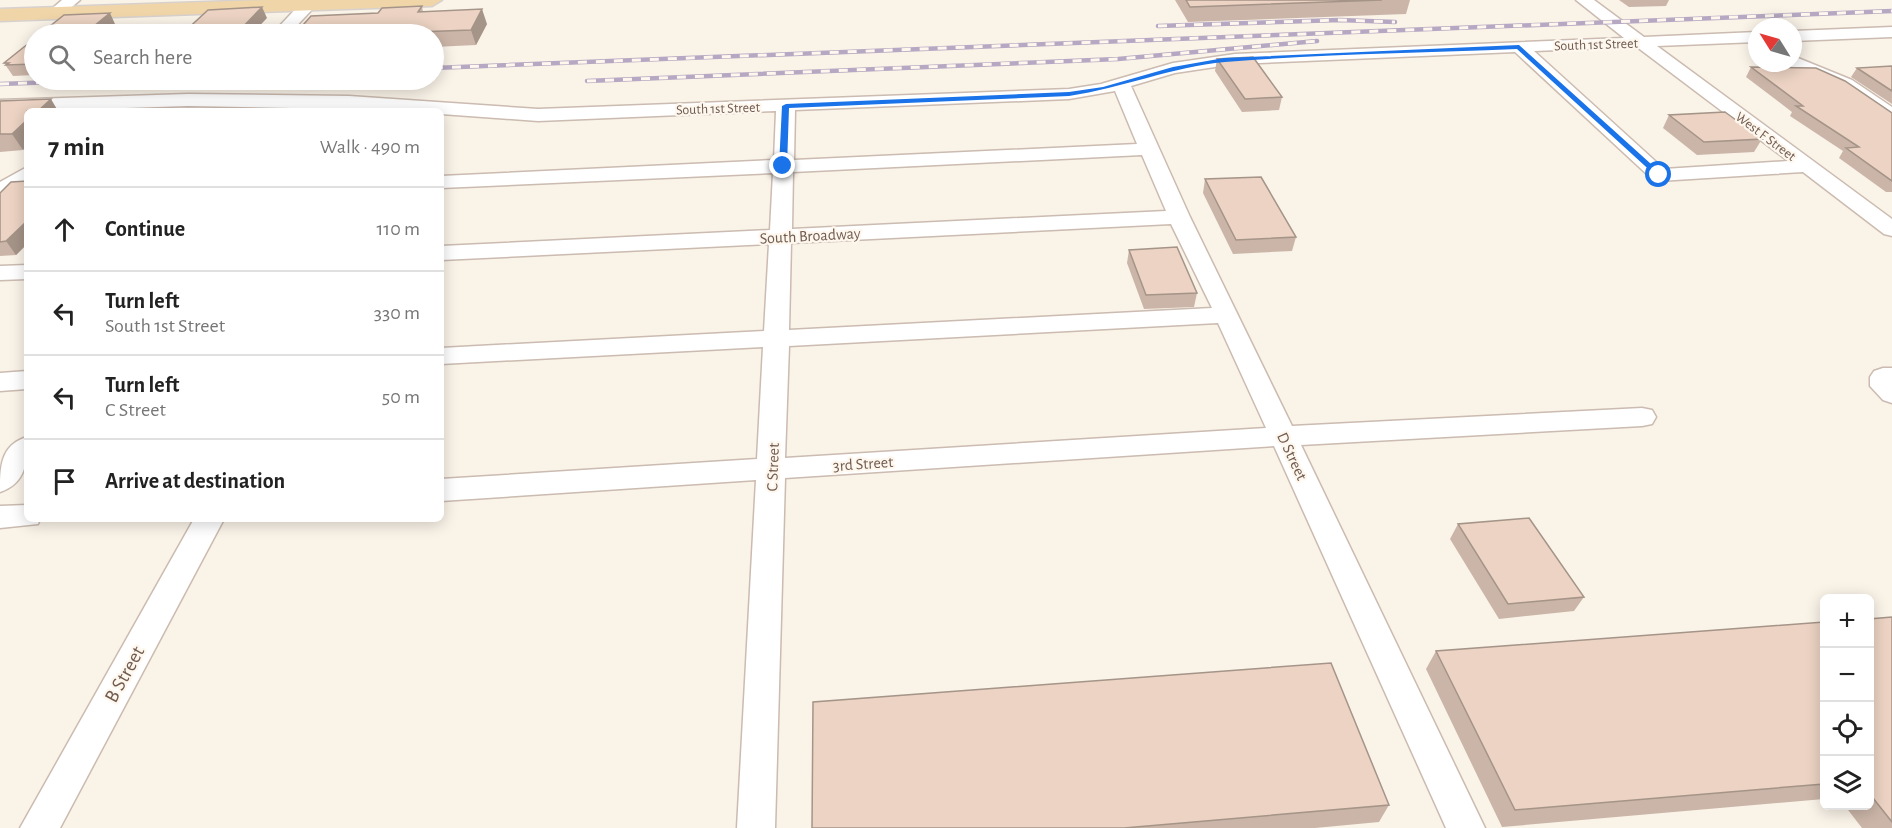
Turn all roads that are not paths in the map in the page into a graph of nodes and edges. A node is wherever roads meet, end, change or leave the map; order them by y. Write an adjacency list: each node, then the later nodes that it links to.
1 (72, 0): 5 (street)
2 (432, 0): 4 (main road)
3 (1584, 0): 11 (street, West F Street)
4 (311, 2): 5 (main road); 7 (street)
5 (55, 13): 6 (main road)
6 (0, 15)
7 (290, 24)
8 (1892, 32): 9 (street)
9 (1802, 36)
10 (1748, 37): 11 (street, South 1st Street)
11 (1640, 42): 12 (street, South 1st Street); 28 (street, West F Street)
12 (1519, 47): 14 (street, South 1st Street); 28 (street)
13 (1802, 64): 25 (street)
14 (1121, 84): 21 (street, South 1st Street); 26 (street, D Street)
15 (225, 90): 20 (street)
16 (231, 90): 17 (street)
17 (225, 101): 20 (street); 23 (street, South 1st Street)
18 (0, 106): 22 (street)
19 (125, 106): 20 (street); 22 (street)
20 (205, 106)
21 (786, 106): 24 (street, South 1st Street); 27 (street, C Street)
22 (86, 107)
23 (425, 108)
24 (444, 110)
25 (1892, 116)
26 (1149, 149): 27 (street); 30 (street, D Street)
27 (783, 166): 29 (street); 32 (street, C Street)
28 (1806, 166): 31 (street, West F Street)
29 (444, 182)
30 (1179, 217): 32 (street, South Broadway); 36 (street, D Street)
31 (1892, 230)
32 (780, 236): 33 (street, South Broadway); 37 (street, C Street)
33 (444, 253)
34 (24, 272): 35 (street)
35 (0, 273)
36 (1227, 315): 37 (street); 44 (street, D Street)
37 (777, 339): 38 (street); 46 (street, C Street)
38 (444, 356)
39 (1892, 377): 42 (street)
40 (24, 380): 41 (street)
41 (0, 382)
42 (1892, 394)
43 (1642, 417): 44 (street, 3rd Street)
44 (1284, 437): 46 (street, 3rd Street); 54 (street, D Street)
45 (24, 451): 47 (street)
46 (772, 469): 48 (street, 3rd Street); 53 (street, C Street)
47 (0, 481)
48 (444, 490)
49 (24, 516): 50 (street)
50 (0, 517)
51 (207, 522): 52 (street, B Street)
52 (39, 828)
53 (756, 828)
54 (1466, 828)

